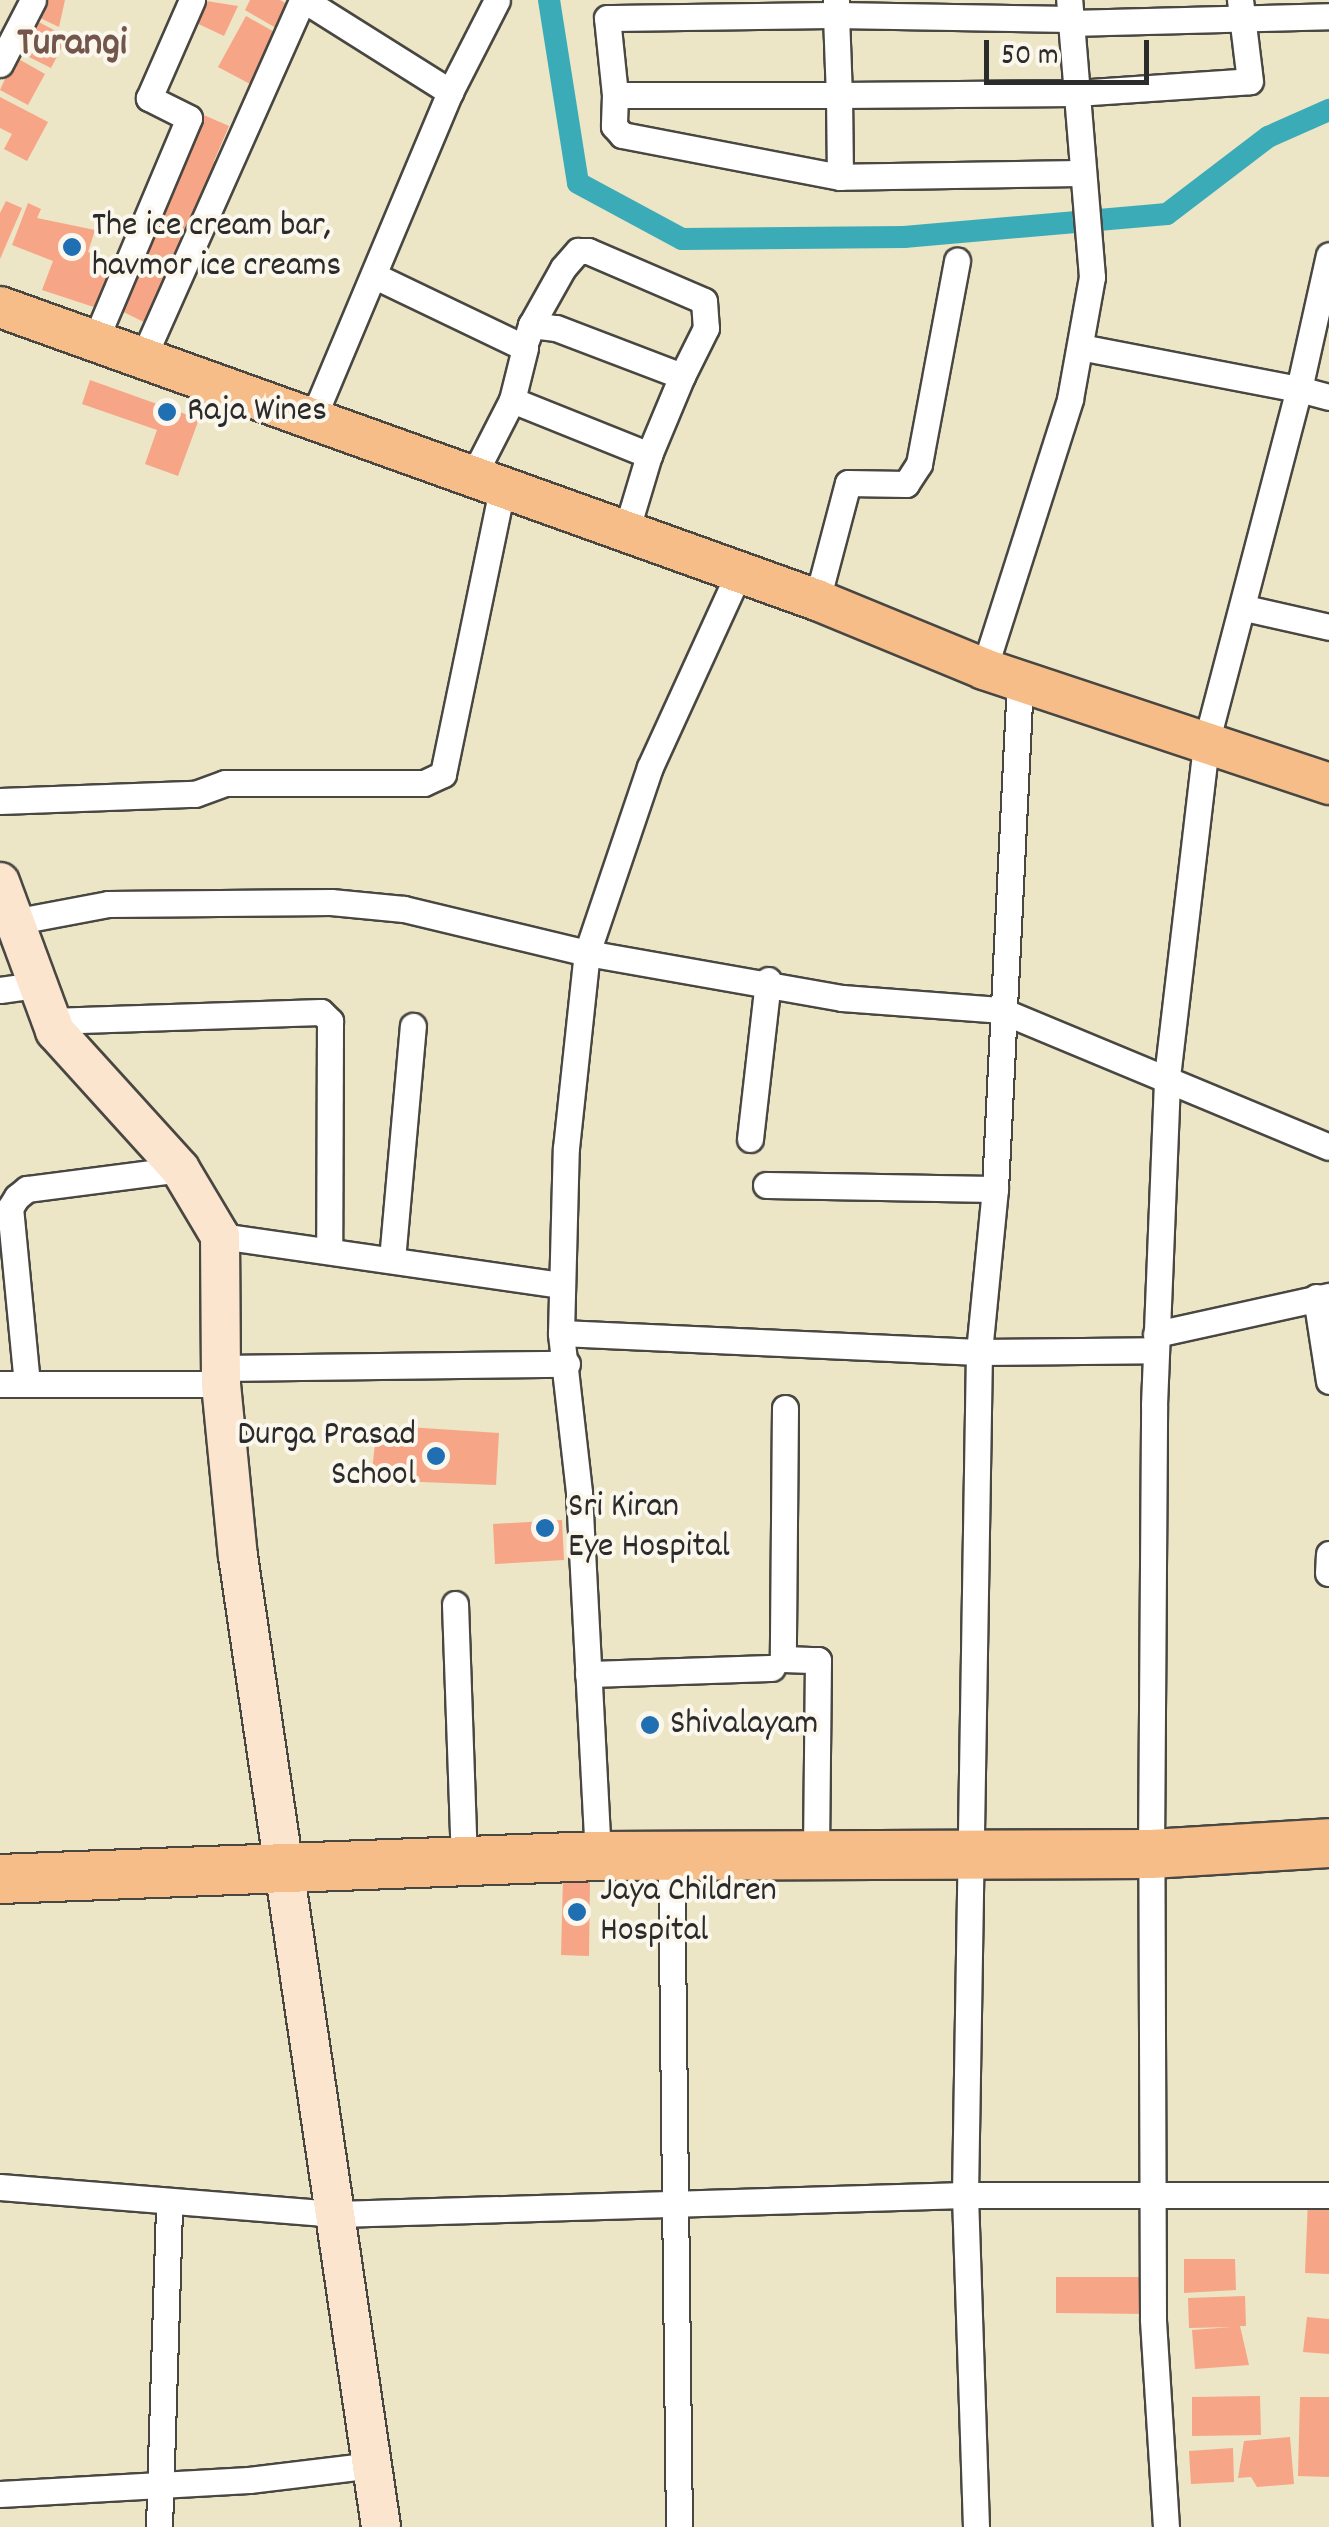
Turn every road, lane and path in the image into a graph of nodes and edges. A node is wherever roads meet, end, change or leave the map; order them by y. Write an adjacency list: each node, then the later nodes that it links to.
1 (33, 0): 10 (street)
2 (192, 0): 22 (street)
3 (304, 0): 11 (street); 24 (street)
4 (497, 0): 11 (street)
5 (836, 8): 6 (street); 8 (street); 14 (street)
6 (605, 9): 13 (street)
7 (1241, 9): 8 (street); 9 (street); 12 (street)
8 (1070, 14): 12 (street)
9 (1329, 16)
10 (0, 64)
11 (450, 92): 19 (street)
12 (1076, 93): 14 (street); 15 (street)
13 (615, 95): 14 (street); 16 (street)
14 (839, 95): 16 (street)
15 (1082, 173): 16 (street); 23 (street)
16 (840, 177)
17 (1329, 255): 26 (street)
18 (956, 261): 34 (street)
19 (375, 276): 21 (street); 29 (street)
20 (0, 307): 22 (main road)
21 (528, 337): 25 (street); 25 (street); 28 (street)
22 (94, 343): 24 (main road)
23 (1080, 347): 26 (street); 37 (street)
24 (142, 360): 29 (main road)
25 (682, 376): 30 (street)
26 (1299, 388): 27 (street); 35 (street)
27 (1329, 397)
28 (512, 400): 30 (street); 31 (street)
29 (312, 422): 31 (main road)
30 (649, 455): 32 (street)
31 (487, 484): 32 (main road); 40 (street)
32 (624, 535): 33 (main road)
33 (738, 575): 34 (main road); 43 (street)
34 (817, 600): 37 (main road)
35 (1245, 608): 36 (street); 38 (street)
36 (1329, 627)
37 (1002, 675): 38 (main road); 46 (street)
38 (1206, 743): 39 (main road); 49 (street)
39 (1329, 784)
40 (0, 801)
41 (0, 882): 42 (street)
42 (13, 922): 43 (street); 45 (street)
43 (587, 953): 44 (street); 58 (street)
44 (768, 980): 46 (street); 50 (street)
45 (18, 987): 47 (street)
46 (1000, 1010): 49 (street); 54 (street)
47 (50, 1021): 52 (street); 56 (street)
48 (413, 1026): 57 (street)
49 (1167, 1078): 51 (street); 61 (street)
50 (750, 1139)
51 (1329, 1147)
52 (180, 1169): 55 (street); 67 (street)
53 (766, 1185): 54 (street)
54 (995, 1189): 62 (street)
55 (220, 1236): 56 (street); 64 (street)
56 (330, 1251): 57 (street)
57 (392, 1260): 58 (street)
58 (562, 1285): 60 (street)
59 (1322, 1296): 61 (street); 65 (street)
60 (562, 1333): 62 (street); 63 (street)
61 (1156, 1342): 62 (street); 77 (street)
62 (978, 1352): 75 (street)
63 (567, 1364): 64 (street); 73 (street)
64 (221, 1376): 67 (street); 81 (street)
65 (1329, 1380)
66 (0, 1384): 67 (street)
67 (27, 1384)
68 (785, 1408): 76 (street)
69 (1329, 1554): 70 (street)
70 (1328, 1573)
71 (455, 1604): 80 (street)
72 (772, 1668): 73 (street)
73 (588, 1674): 78 (street)
74 (1329, 1843): 77 (highway)
75 (974, 1852): 76 (highway); 77 (highway); 86 (street)
76 (816, 1854): 79 (highway)
77 (1151, 1854): 84 (street)
78 (598, 1856): 79 (highway); 80 (highway)
79 (670, 1857): 88 (street)
80 (464, 1860): 81 (highway)
81 (288, 1865): 82 (highway); 89 (street)
82 (0, 1879)
83 (0, 2187): 87 (street)
84 (1154, 2194): 85 (street); 86 (street); 97 (street)
85 (1329, 2194)
86 (965, 2195): 88 (street); 96 (street)
87 (168, 2204): 89 (street); 91 (street)
88 (670, 2205): 89 (street); 95 (street)
89 (338, 2214): 90 (street)
90 (374, 2465): 91 (street); 94 (street)
91 (158, 2487): 92 (street); 93 (street)
92 (0, 2494)
93 (159, 2527)
94 (381, 2527)
95 (679, 2527)
96 (976, 2527)
97 (1166, 2527)

